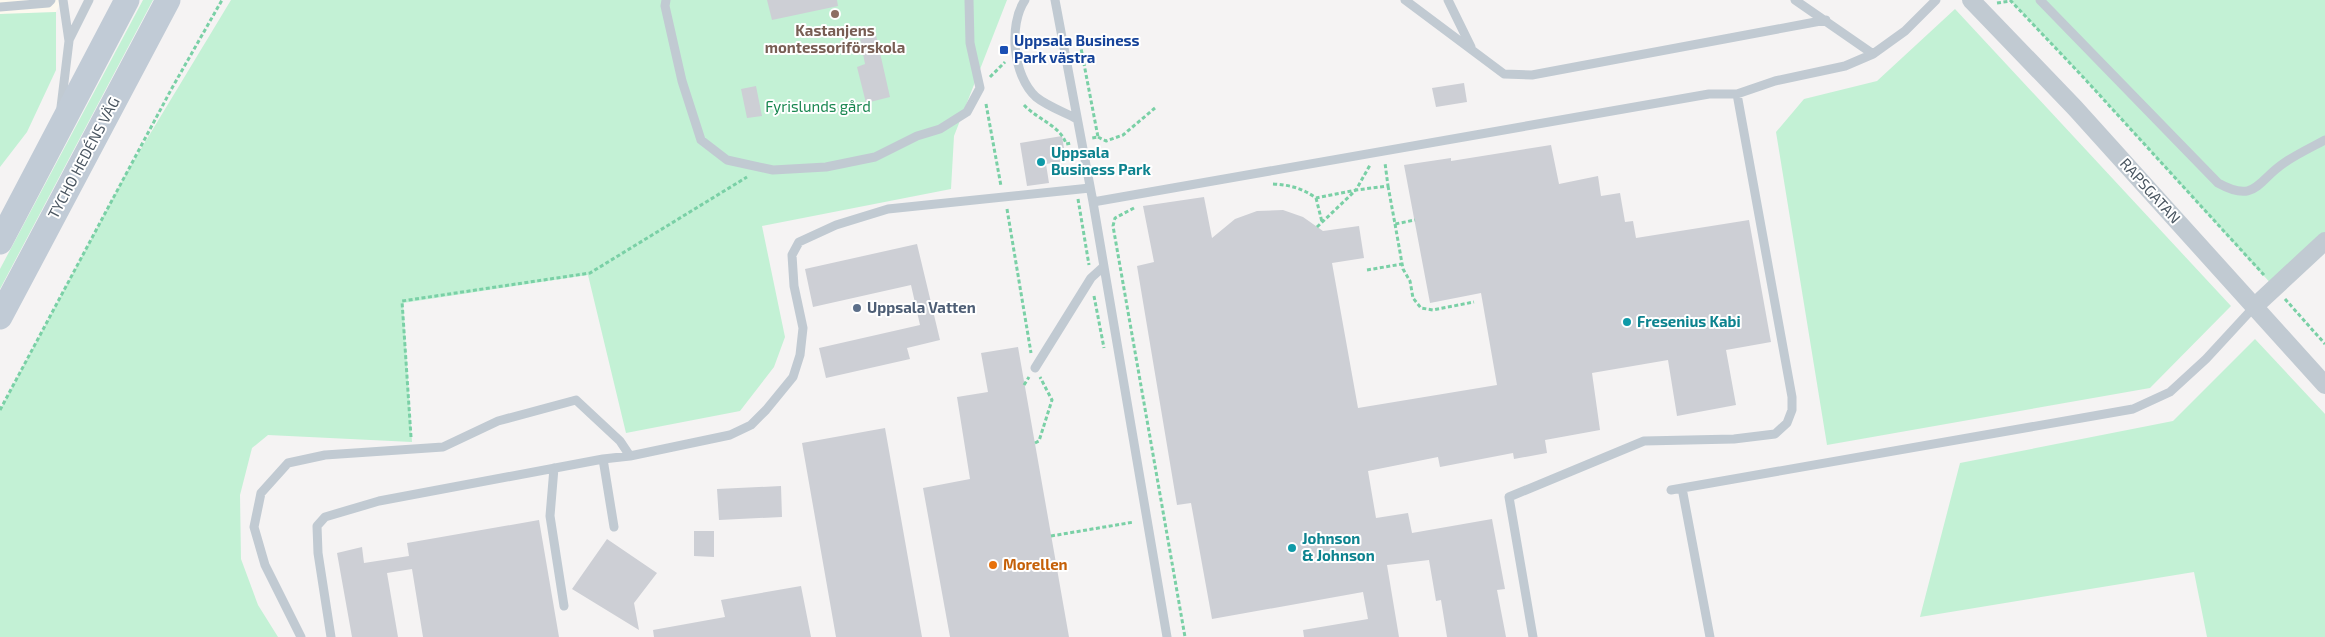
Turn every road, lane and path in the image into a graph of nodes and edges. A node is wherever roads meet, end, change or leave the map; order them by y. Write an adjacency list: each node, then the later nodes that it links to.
1 (51, 0): 18 (lane)
2 (63, 0): 20 (lane)
3 (89, 0): 20 (lane)
4 (127, 0): 28 (main road)
5 (168, 0): 53 (main road, TYCHO HEDÉNS VÄG)
6 (222, 0): 57 (path)
7 (666, 0): 32 (lane)
8 (969, 0): 24 (lane)
9 (1025, 0): 27 (lane)
10 (1056, 0): 27 (lane)
11 (1405, 0): 21 (lane)
12 (1448, 0): 21 (lane)
13 (1795, 0): 19 (lane)
14 (1936, 0): 22 (lane)
15 (1971, 0): 52 (street, RAPSGATAN)
16 (2010, 0): 50 (path)
17 (2040, 0): 30 (lane)
18 (0, 7)
19 (1826, 20): 21 (lane); 22 (lane)
20 (69, 41): 28 (lane)
21 (1472, 49)
22 (1873, 54): 25 (lane)
23 (1006, 62): 24 (path)
24 (980, 88): 32 (lane); 37 (path)
25 (1737, 94): 31 (lane); 73 (lane)
26 (1155, 108): 29 (path)
27 (1077, 119): 35 (lane)
28 (57, 132): 46 (main road)
29 (1098, 137)
30 (2325, 140)
31 (1379, 153): 34 (path); 36 (path); 39 (lane)
32 (762, 168): 59 (path)
33 (1271, 184): 38 (path)
34 (1388, 186): 36 (path); 43 (path)
35 (1090, 188): 37 (lane); 39 (lane)
36 (1356, 190): 38 (path); 42 (path)
37 (1003, 197): 55 (path); 60 (lane)
38 (1316, 198): 42 (path)
39 (1093, 202): 48 (lane)
40 (1140, 205): 72 (path)
41 (1415, 220): 43 (path)
42 (1322, 222): 44 (path)
43 (1395, 224): 47 (path)
44 (1317, 227)
45 (2325, 241): 50 (street)
46 (0, 242)
47 (1402, 264): 49 (path); 51 (path)
48 (1102, 268): 55 (lane); 71 (lane)
49 (1367, 270)
50 (2274, 287): 52 (street); 54 (path)
51 (1474, 302)
52 (2254, 307): 56 (street, RAPSGATAN); 63 (lane)
53 (0, 317)
54 (2325, 344)
55 (1035, 368): 58 (path)
56 (2325, 385)
57 (0, 410)
58 (1035, 444)
59 (412, 450): 60 (lane); 69 (lane)
60 (630, 456): 61 (lane)
61 (603, 458): 62 (lane); 66 (lane)
62 (554, 468): 68 (lane); 70 (lane)
63 (1682, 488): 64 (lane); 74 (lane)
64 (1671, 490)
65 (1134, 522): 67 (path)
66 (614, 527)
67 (1051, 536)
68 (564, 606)
69 (301, 637)
70 (331, 637)
71 (1167, 637)
72 (1185, 637)
73 (1533, 637)
74 (1710, 637)

